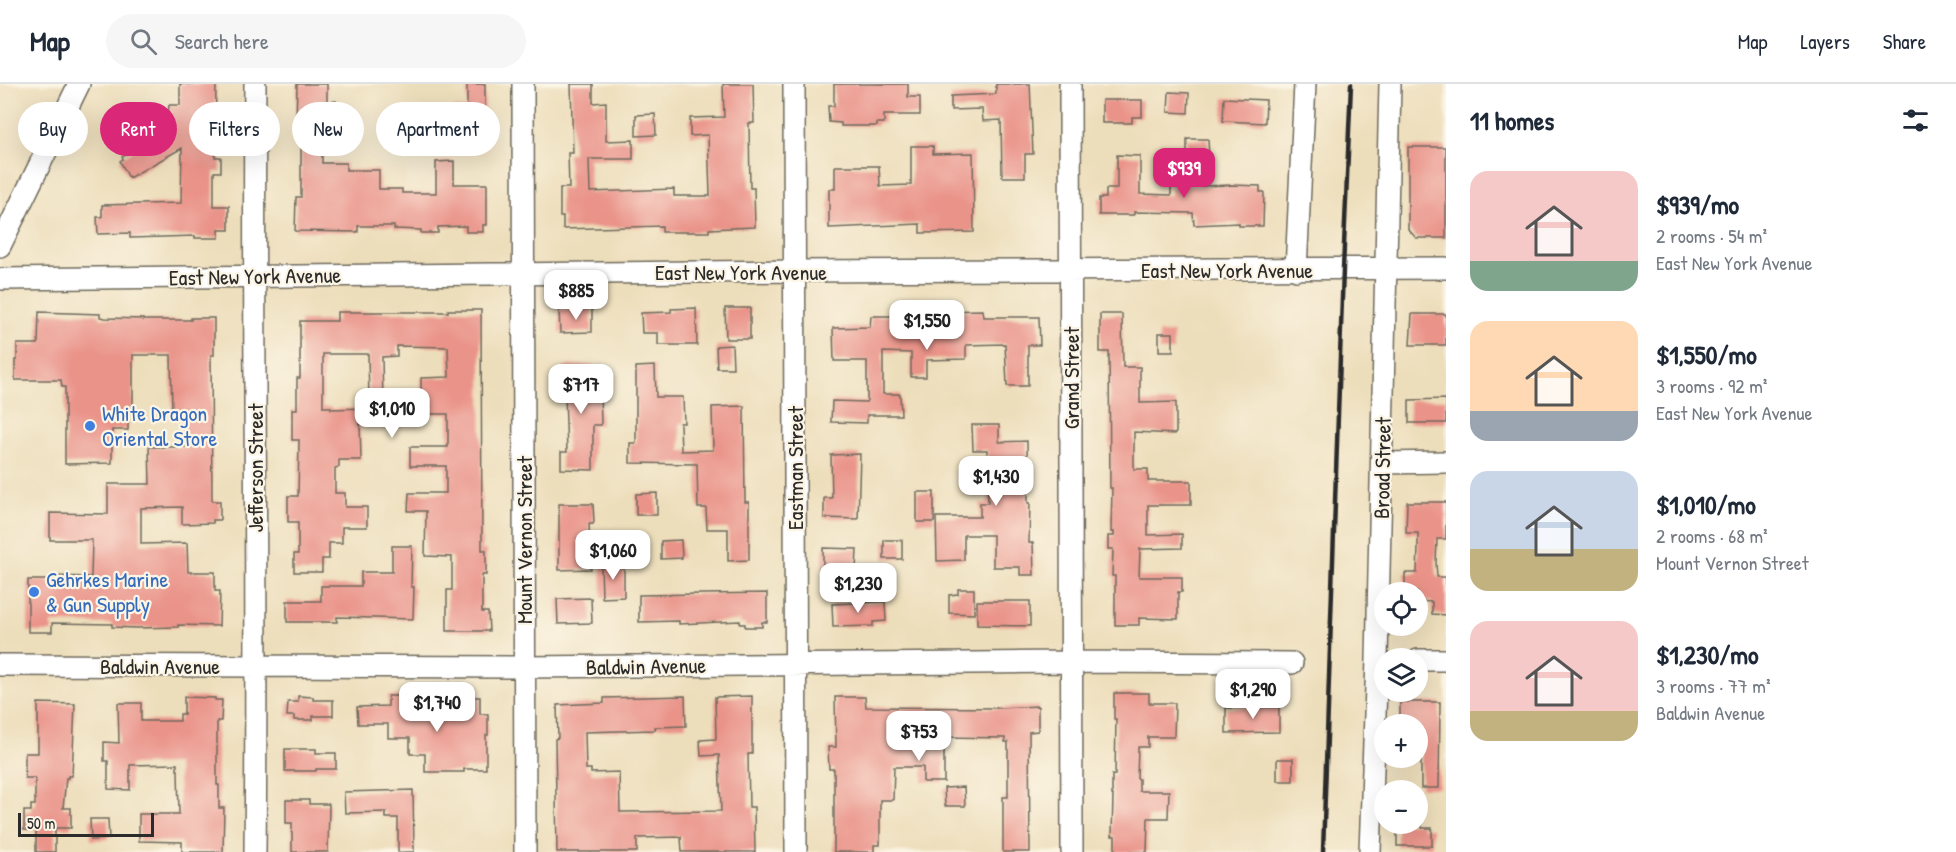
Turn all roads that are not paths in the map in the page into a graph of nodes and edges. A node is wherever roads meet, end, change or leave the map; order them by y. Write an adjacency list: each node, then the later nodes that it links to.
1 (79, 84): 8 (street)
2 (255, 84): 15 (street, Jefferson Street)
3 (523, 84): 14 (street, Mount Vernon Street)
4 (794, 84): 13 (street, Eastman Street)
5 (1070, 84): 11 (street, Grand Street)
6 (1305, 84): 12 (street)
7 (1390, 84): 10 (street, Broad Street)
8 (0, 246)
9 (1446, 268): 10 (street, East New York Avenue)
10 (1386, 269): 12 (street, East New York Avenue); 18 (street, Broad Street)
11 (1071, 270): 12 (street, East New York Avenue); 13 (street, East New York Avenue); 22 (street, Grand Street)
12 (1296, 270)
13 (795, 271): 14 (street, East New York Avenue); 24 (street, Eastman Street)
14 (523, 274): 15 (street, East New York Avenue); 27 (street, Mount Vernon Street)
15 (254, 276): 16 (street, East New York Avenue); 26 (street, Jefferson Street)
16 (0, 279)
17 (1446, 462): 18 (street)
18 (1382, 463): 19 (street, Broad Street)
19 (1381, 648)
20 (1428, 660): 21 (street)
21 (1446, 660)
22 (1072, 662): 23 (street, Baldwin Avenue); 24 (street, Baldwin Avenue); 32 (street, Grand Street)
23 (1292, 663)
24 (796, 664): 27 (street, Baldwin Avenue); 31 (street, Eastman Street)
25 (0, 665): 26 (street, Baldwin Avenue)
26 (257, 666): 27 (street, Baldwin Avenue); 29 (street, Jefferson Street)
27 (525, 667): 30 (street, Mount Vernon Street)
28 (1379, 702): 33 (street, Broad Street)
29 (255, 852)
30 (525, 852)
31 (796, 852)
32 (1072, 852)
33 (1370, 852)

